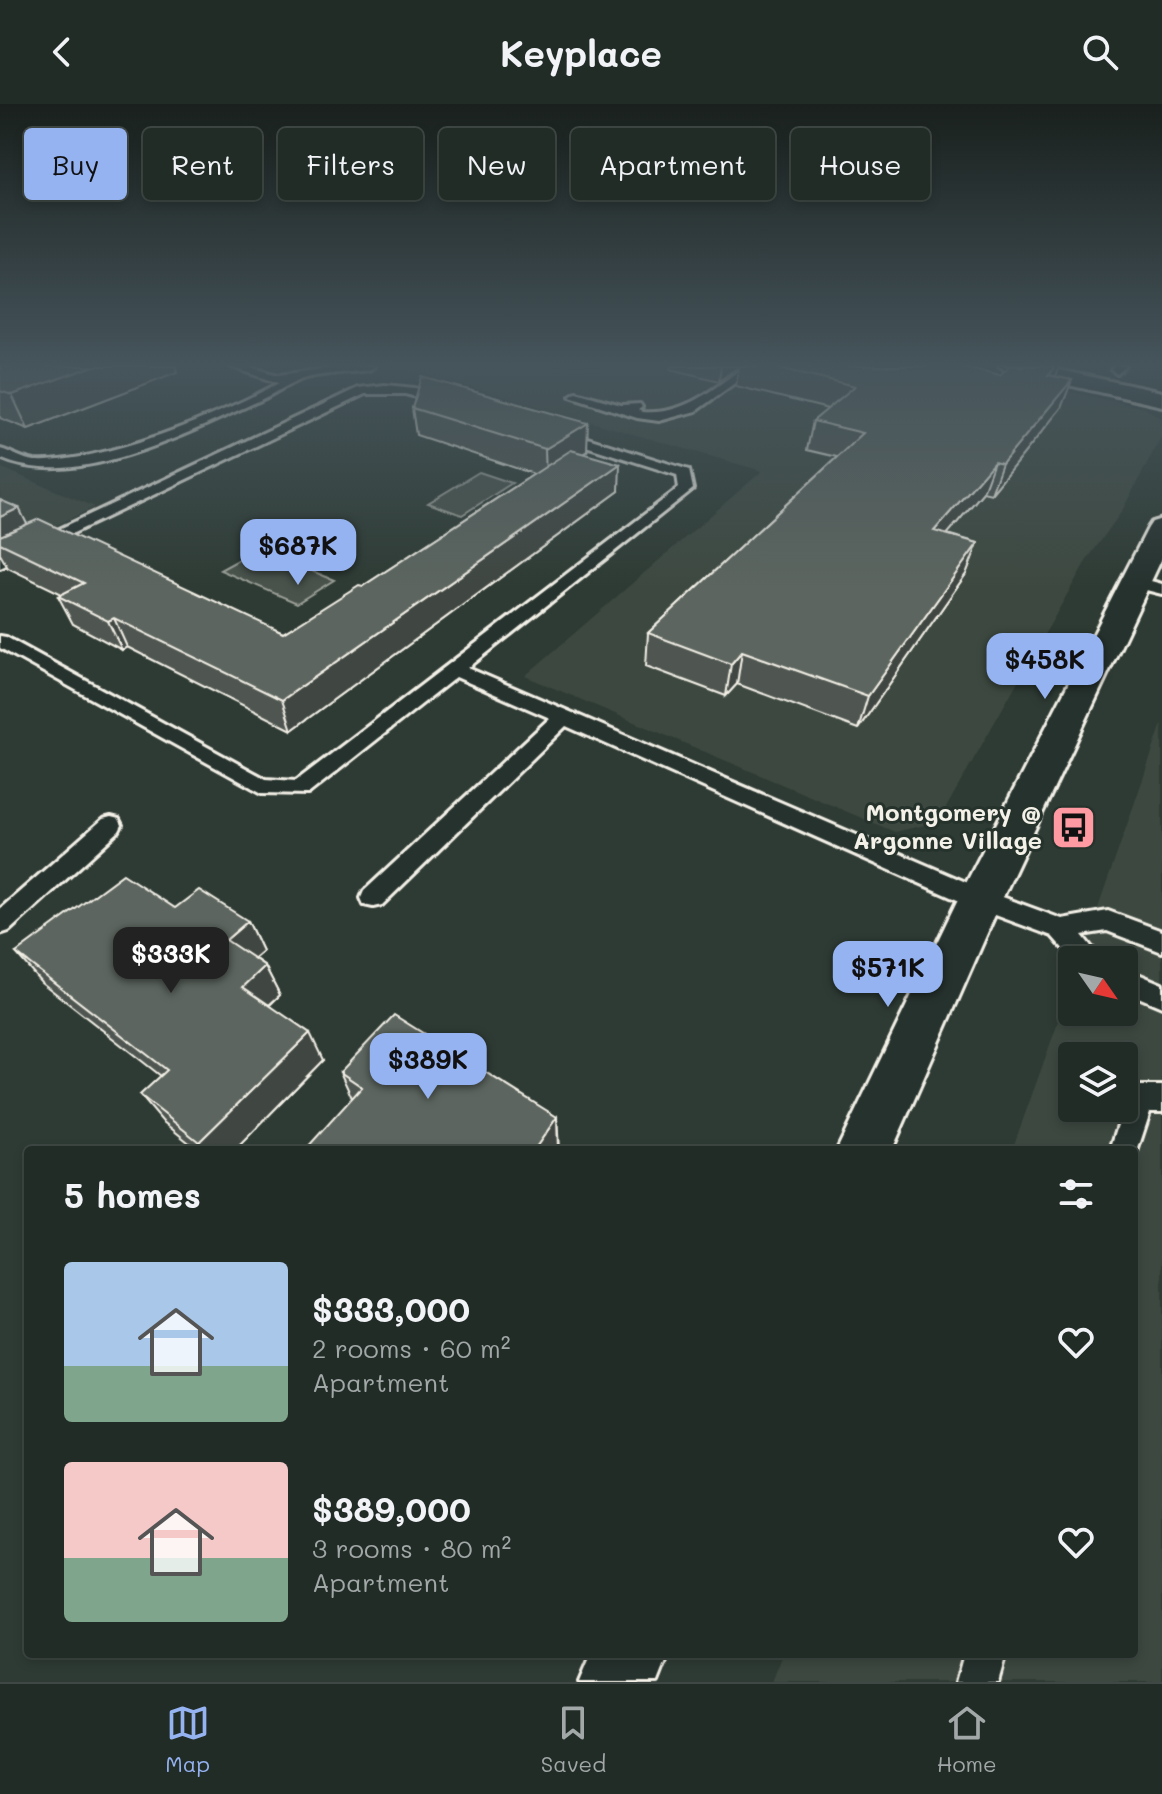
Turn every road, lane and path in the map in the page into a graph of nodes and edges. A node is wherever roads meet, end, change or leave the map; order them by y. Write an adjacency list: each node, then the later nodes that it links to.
1 (154, 440): 4 (lane)
2 (260, 440): 6 (lane)
3 (578, 440): 9 (lane)
4 (0, 453)
5 (1162, 528): 7 (main road)
6 (0, 563)
7 (1149, 586): 13 (main road)
8 (0, 641): 9 (lane)
9 (456, 670): 10 (lane)
10 (563, 717): 12 (lane); 13 (lane)
11 (111, 825): 14 (lane)
12 (373, 898)
13 (980, 899): 15 (lane); 21 (main road)
14 (0, 924)
15 (1061, 929): 16 (lane); 17 (lane)
16 (1162, 942)
17 (1076, 946)
18 (1138, 985): 19 (lane)
19 (1162, 996)
20 (1162, 1099): 22 (lane)
21 (866, 1146)
22 (1126, 1146)
23 (629, 1658): 25 (main road)
24 (984, 1658): 26 (lane)
25 (618, 1682)
26 (977, 1682)

